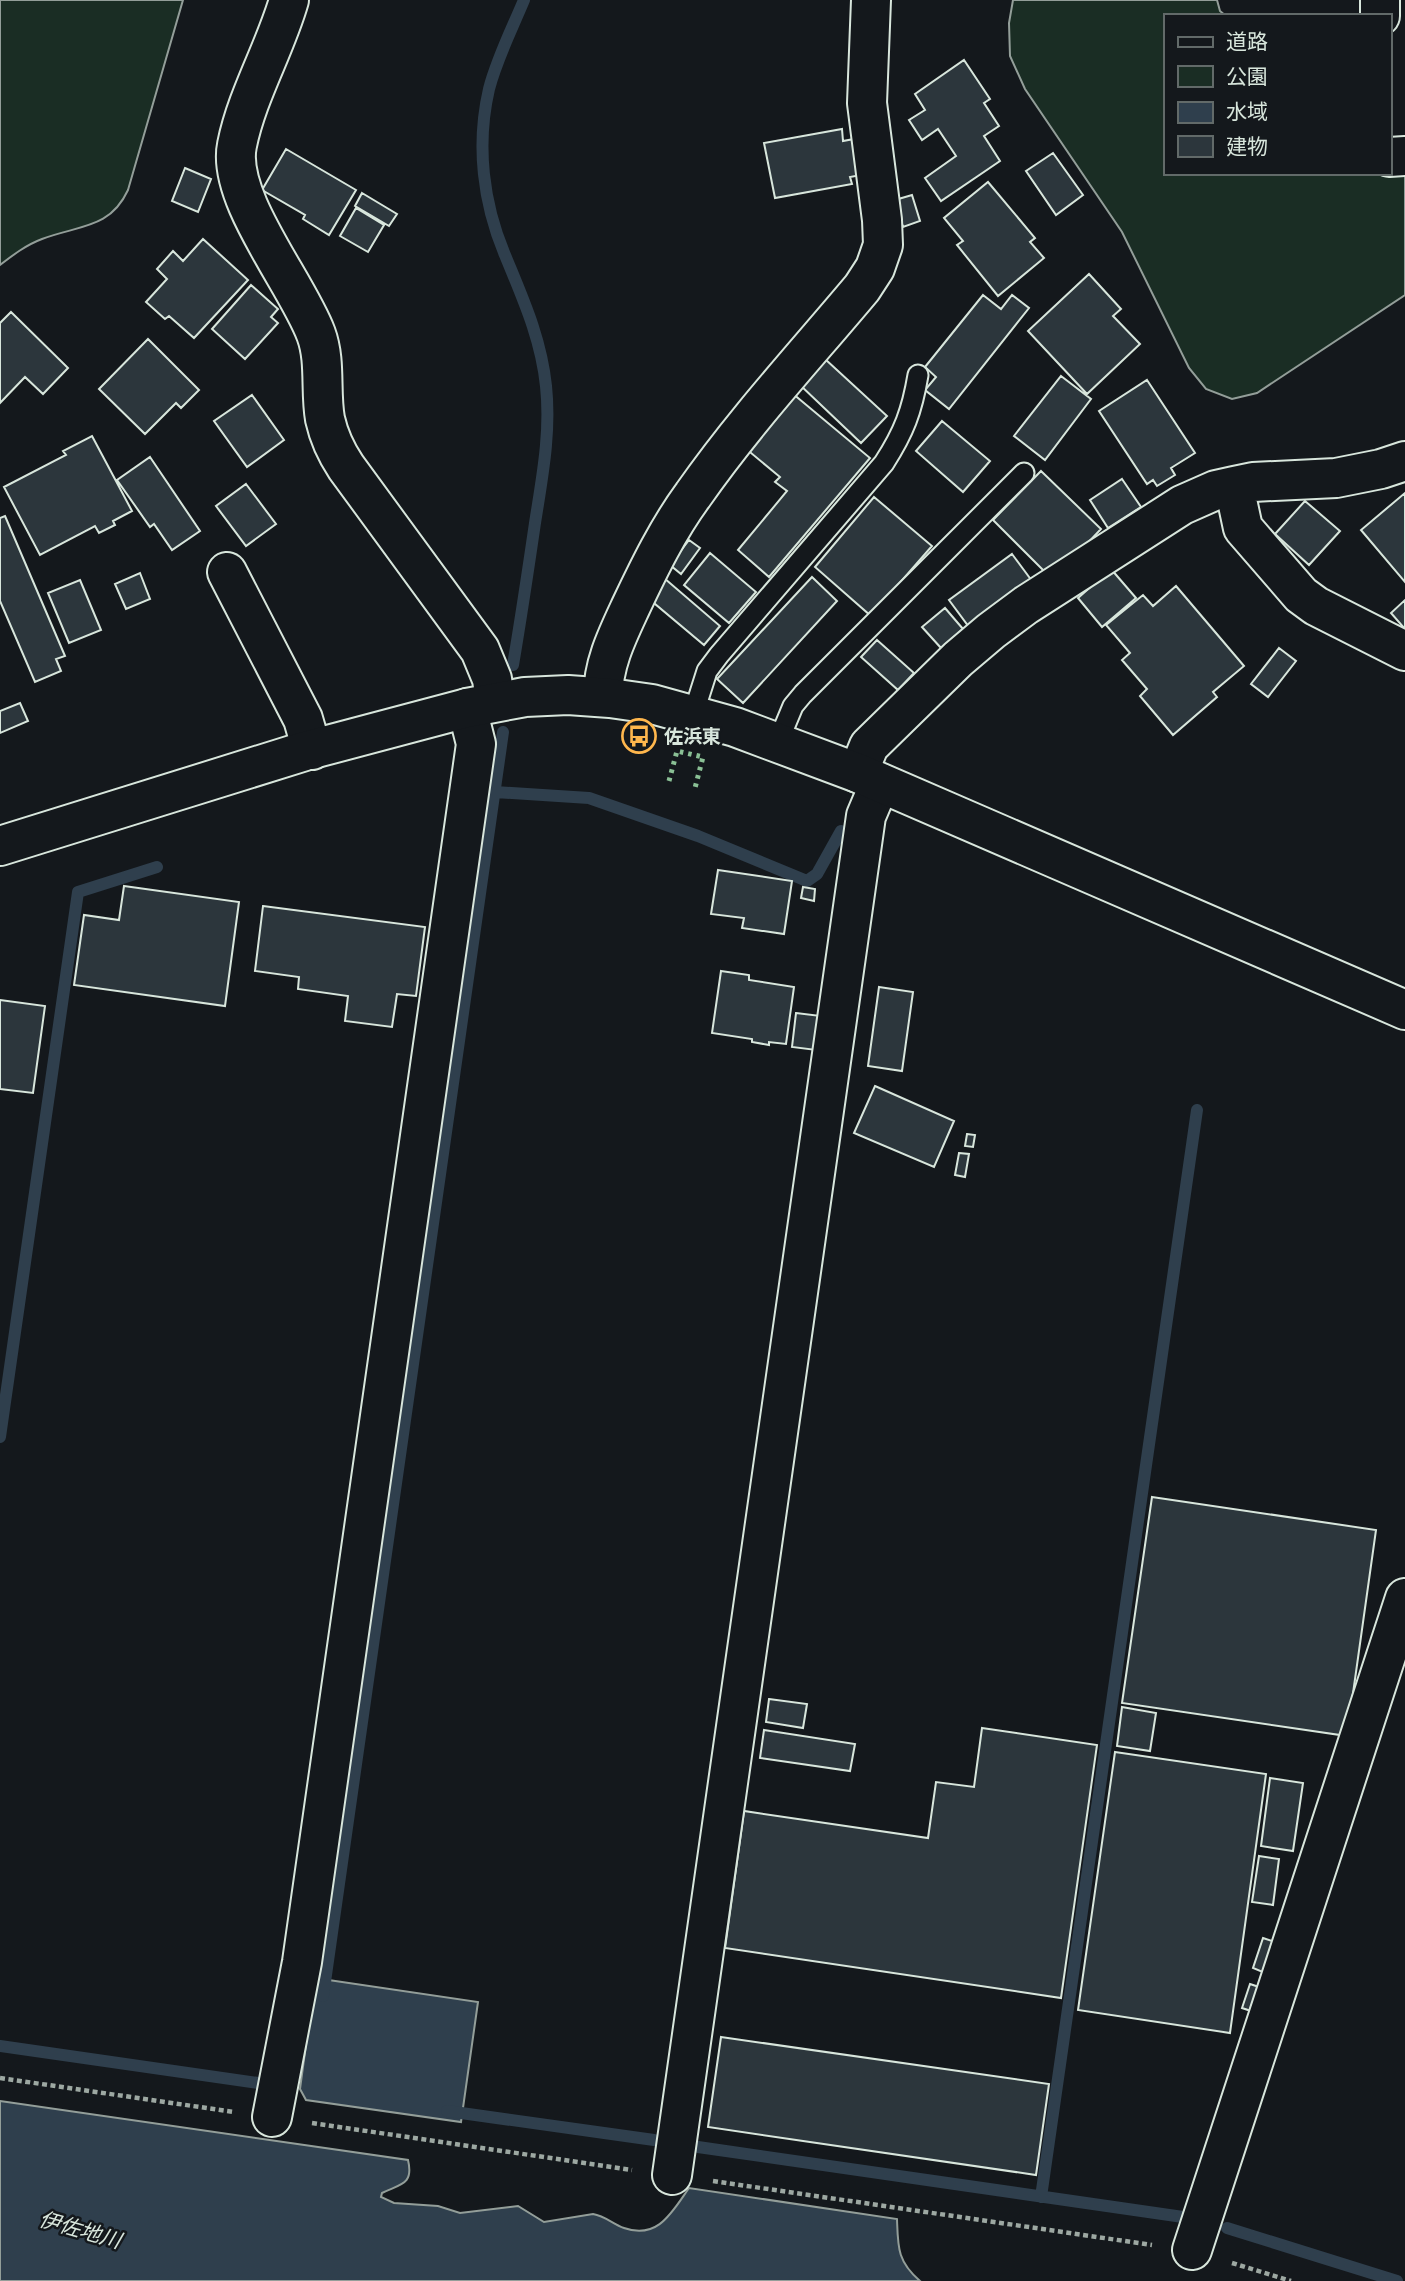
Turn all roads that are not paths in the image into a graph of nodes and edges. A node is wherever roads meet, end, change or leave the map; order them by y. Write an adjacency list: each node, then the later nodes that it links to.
1 (289, 0): 10 (street)
2 (871, 0): 9 (street)
3 (918, 375): 11 (lane)
4 (1405, 461): 6 (street)
5 (1024, 473): 12 (lane)
6 (1234, 486): 8 (street); 14 (street)
7 (227, 572): 13 (street)
8 (1405, 651)
9 (603, 697): 10 (street); 11 (street)
10 (481, 705): 13 (street); 18 (street)
11 (693, 715): 12 (street)
12 (778, 742): 14 (street)
13 (312, 750): 15 (street)
14 (869, 778): 16 (street); 19 (street)
15 (0, 846)
16 (1405, 1010)
17 (1405, 1598): 20 (street)
18 (272, 2117)
19 (672, 2175)
20 (1192, 2250)

